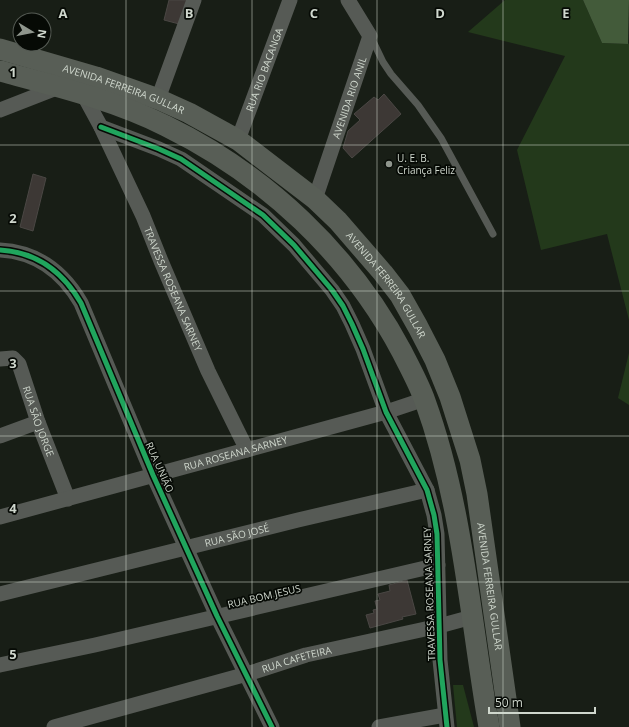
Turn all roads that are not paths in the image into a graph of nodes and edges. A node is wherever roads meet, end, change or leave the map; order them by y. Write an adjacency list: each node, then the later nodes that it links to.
1 (194, 0): 9 (street)
2 (290, 0): 12 (street, RUA RIO BACANGA)
3 (348, 0): 4 (street)
4 (370, 36): 13 (street, AVENIDA RIO ANIL); 14 (lane)
5 (0, 49): 9 (main road, AVENIDA FERREIRA GULLAR)
6 (0, 71): 7 (main road, AVENIDA FERREIRA GULLAR)
7 (59, 87): 8 (main road, AVENIDA FERREIRA GULLAR); 10 (street)
8 (83, 94): 11 (street, TRAVESSA ROSEANA SARNEY); 17 (main road, AVENIDA FERREIRA GULLAR)
9 (158, 99): 12 (main road, AVENIDA FERREIRA GULLAR)
10 (0, 110)
11 (101, 127): 18 (street, TRAVESSA ROSEANA SARNEY); 21 (street, TRAVESSA ROSEANA SARNEY)
12 (238, 140): 13 (main road, AVENIDA FERREIRA GULLAR)
13 (315, 199): 32 (main road, AVENIDA FERREIRA GULLAR)
14 (493, 234)
15 (0, 250): 22 (street, RUA UNIÃO)
16 (0, 359): 19 (street, RUA SÃO JORGE)
17 (425, 399): 18 (street, RUA ROSEANA SARNEY); 30 (main road, AVENIDA FERREIRA GULLAR)
18 (386, 412): 21 (street, RUA ROSEANA SARNEY); 23 (street, TRAVESSA ROSEANA SARNEY)
19 (38, 422): 20 (street); 24 (street, RUA SÃO JORGE)
20 (0, 436)
21 (247, 450): 22 (street, RUA ROSEANA SARNEY)
22 (153, 475): 24 (street, RUA ROSEANA SARNEY); 26 (street, RUA UNIÃO)
23 (427, 490): 26 (street, RUA SÃO JOSÉ); 27 (street, TRAVESSA ROSEANA SARNEY)
24 (68, 499): 25 (street, RUA ROSEANA SARNEY)
25 (0, 517)
26 (186, 547): 28 (street, RUA SÃO JOSÉ); 29 (street, RUA UNIÃO)
27 (438, 565): 29 (street, RUA BOM JESUS); 31 (street, TRAVESSA ROSEANA SARNEY)
28 (0, 594)
29 (218, 616): 34 (street, RUA BOM JESUS); 35 (street, RUA UNIÃO)
30 (472, 617): 31 (street, RUA CAFETEIRA); 33 (main road, AVENIDA FERREIRA GULLAR)
31 (439, 626): 35 (street, RUA CAFETEIRA); 36 (street, TRAVESSA ROSEANA SARNEY)
32 (497, 636): 33 (main road); 41 (main road, AVENIDA FERREIRA GULLAR)
33 (476, 641): 40 (main road, AVENIDA FERREIRA GULLAR)
34 (0, 665)
35 (247, 674): 37 (street, RUA CAFETEIRA); 38 (street, RUA UNIÃO)
36 (446, 721): 39 (street)
37 (54, 727)
38 (272, 727)
39 (379, 727)
40 (489, 727)
41 (510, 727)

